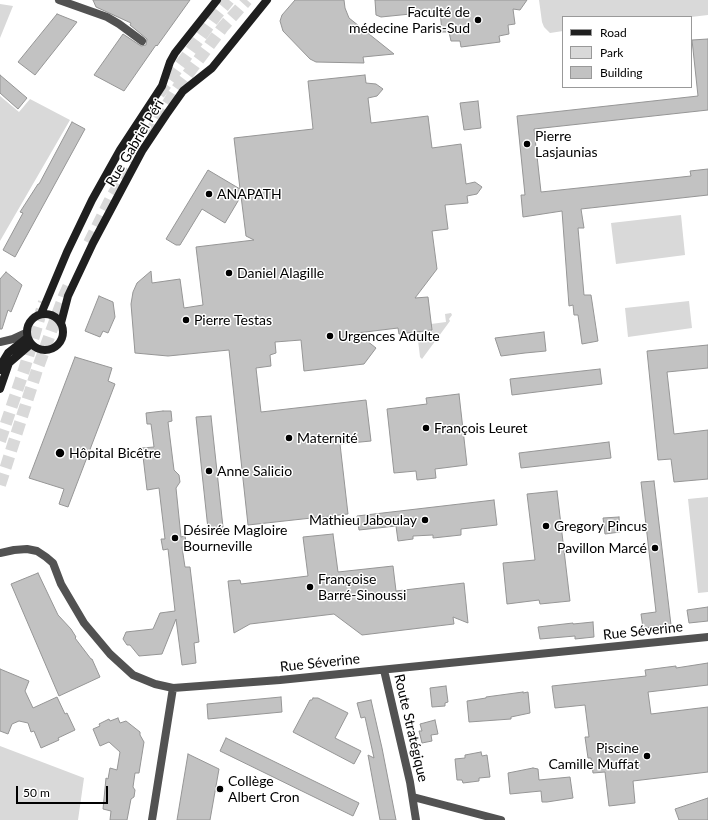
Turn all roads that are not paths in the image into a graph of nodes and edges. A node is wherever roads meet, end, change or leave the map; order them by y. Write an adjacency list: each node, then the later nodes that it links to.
1 (60, 0): 4 (street)
2 (217, 0): 5 (main road, Rue Gabriel Péri)
3 (268, 0): 6 (main road, Rue Gabriel Péri)
4 (142, 41)
5 (41, 314): 6 (main road); 7 (main road)
6 (61, 323): 7 (main road)
7 (28, 338): 8 (street); 9 (main road); 10 (main road)
8 (0, 342)
9 (0, 370)
10 (0, 389)
11 (0, 553): 14 (street, Rue Séverine)
12 (708, 637): 13 (street, Rue Séverine)
13 (384, 670): 14 (street, Rue Séverine); 15 (street, Route Stratégique)
14 (173, 688): 16 (street)
15 (413, 797): 17 (street); 18 (street, Route Stratégique)
16 (152, 820)
17 (416, 820)
18 (501, 820)

